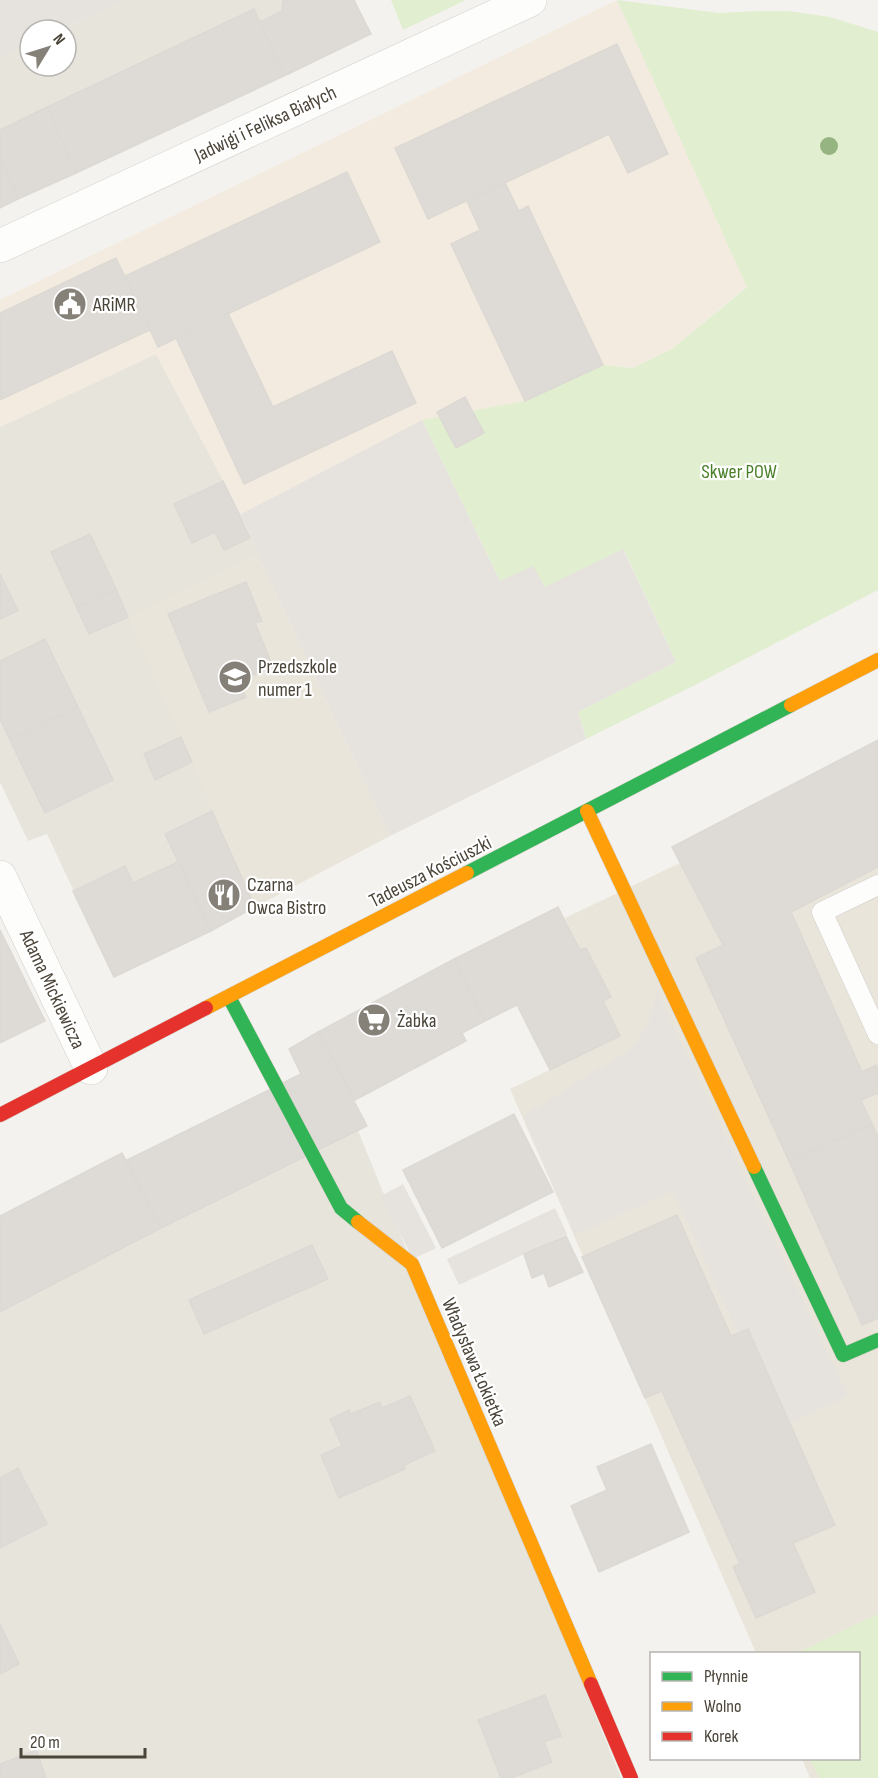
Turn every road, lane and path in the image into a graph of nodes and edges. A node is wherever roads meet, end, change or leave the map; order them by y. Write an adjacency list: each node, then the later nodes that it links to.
1 (530, 0): 2 (street, Jadwigi i Feliksa Białych)
2 (0, 246)
3 (878, 660): 4 (street, Tadeusza Kościuszki)
4 (587, 811): 7 (street, Tadeusza Kościuszki); 11 (street)
5 (0, 877): 9 (street, Adama Mickiewicza)
6 (878, 885): 8 (lane)
7 (229, 997): 9 (street, Tadeusza Kościuszki); 12 (street, Władysława Łokietka)
8 (878, 1034)
9 (91, 1068): 10 (street, Tadeusza Kościuszki)
10 (0, 1115)
11 (878, 1340)
12 (631, 1778)

